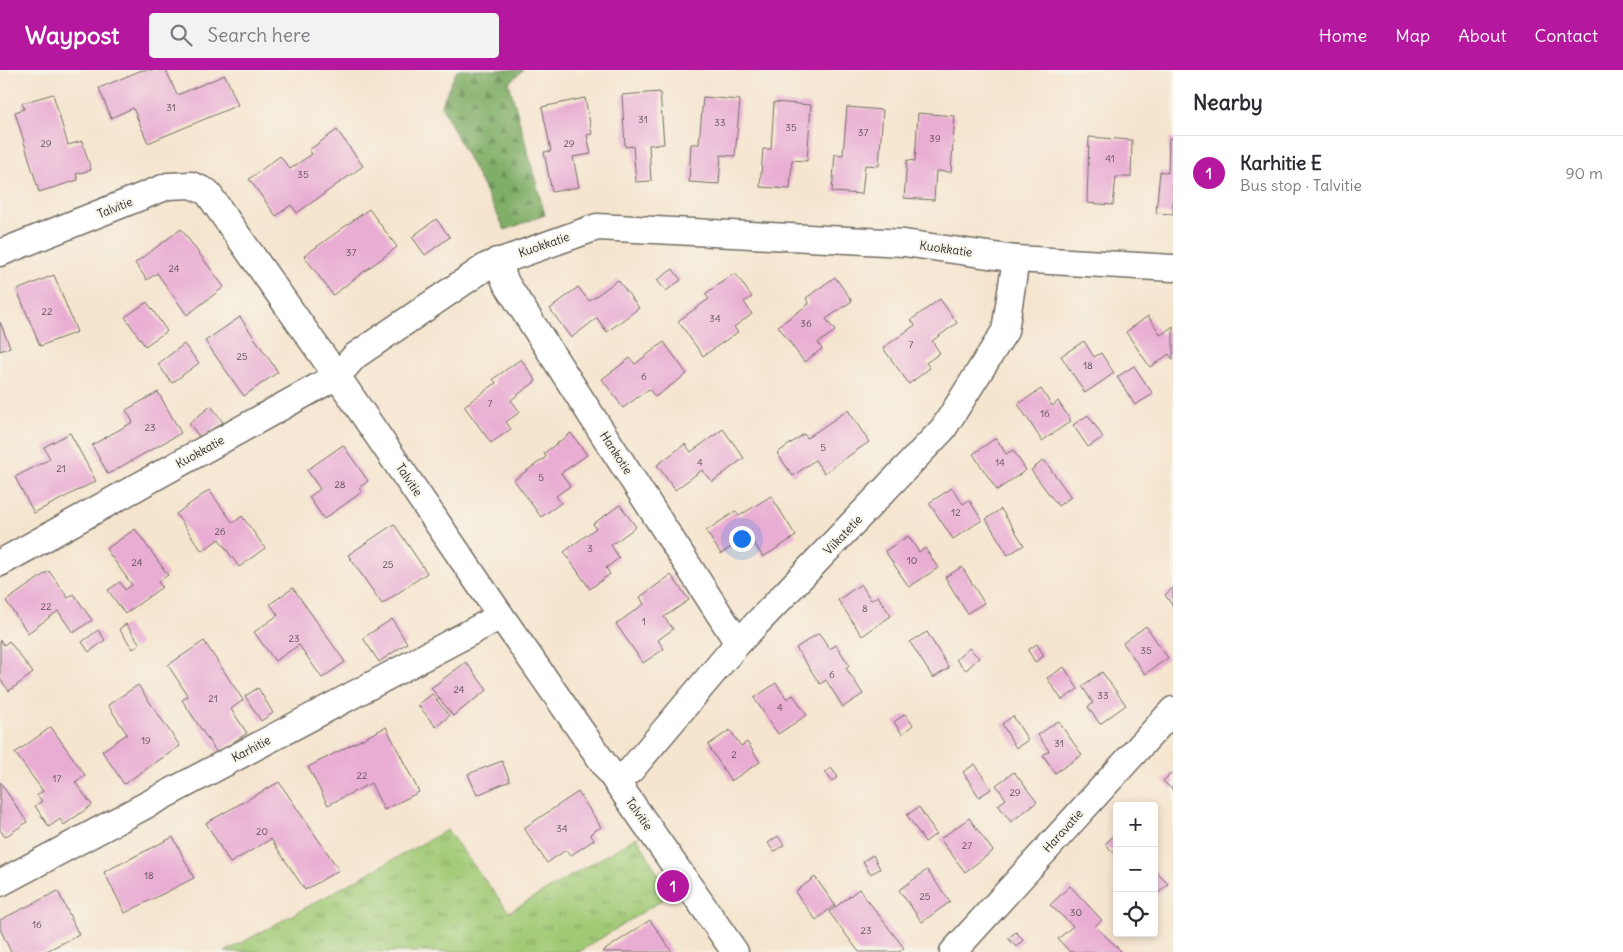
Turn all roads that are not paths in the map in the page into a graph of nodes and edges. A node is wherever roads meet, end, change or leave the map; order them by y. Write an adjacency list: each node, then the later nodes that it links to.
1 (0, 253): 5 (street, Talvitie)
2 (1016, 259): 3 (street, Kuokkatie); 4 (street, Kuokkatie); 8 (street, Viikatetie)
3 (497, 261): 5 (street, Kuokkatie); 8 (street, Hankotie)
4 (1173, 268)
5 (338, 376): 6 (street, Kuokkatie); 7 (street, Talvitie)
6 (0, 563)
7 (501, 616): 10 (street, Talvitie); 11 (street, Karhitie)
8 (738, 643): 10 (street, Viikatetie)
9 (1173, 710): 13 (street, Haravatie)
10 (616, 781): 12 (street, Talvitie)
11 (0, 883)
12 (735, 952)
13 (953, 952)

